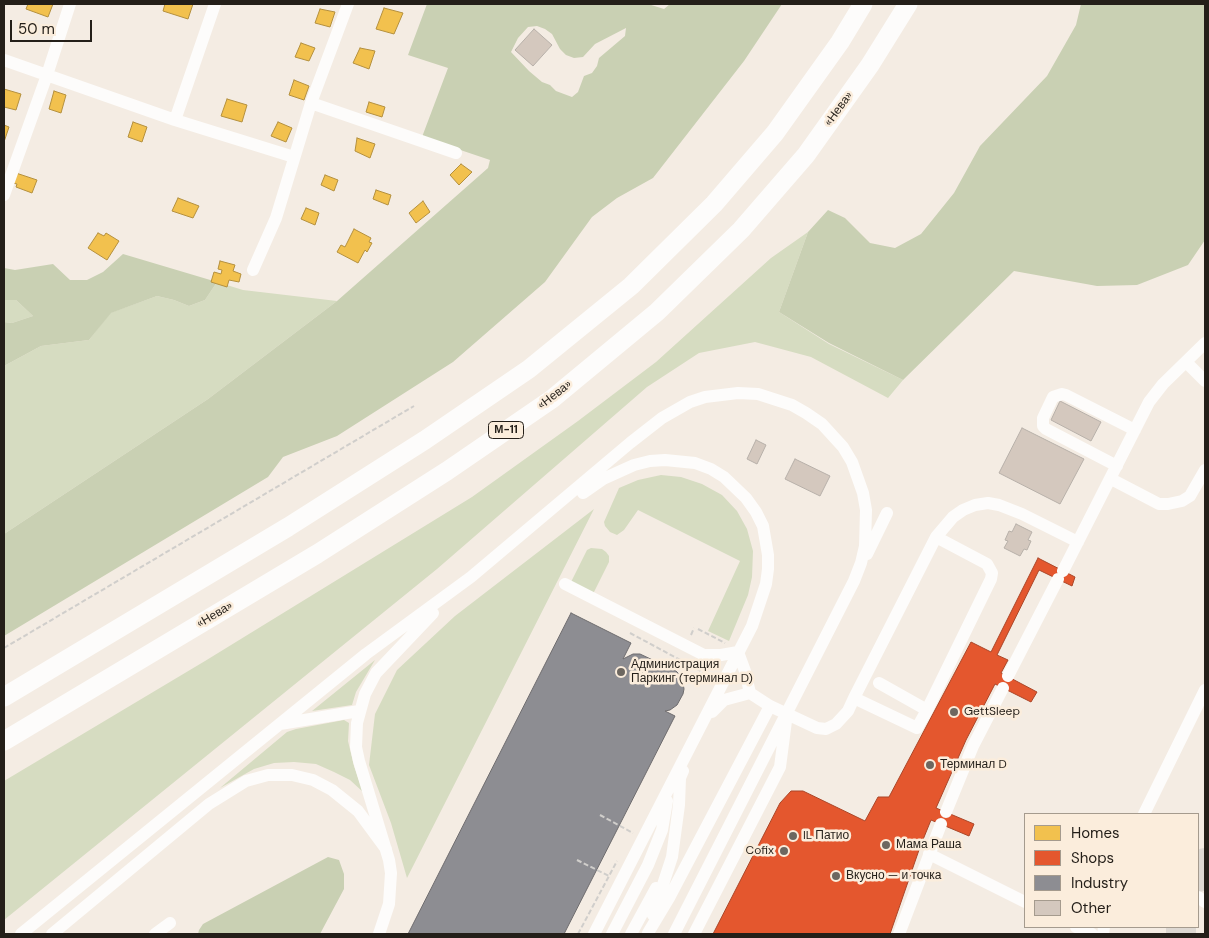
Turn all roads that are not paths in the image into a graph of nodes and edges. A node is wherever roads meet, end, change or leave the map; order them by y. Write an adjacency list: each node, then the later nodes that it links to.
1 (70, 4): 7 (street)
2 (215, 4): 9 (street)
3 (348, 4): 8 (street)
4 (863, 4): 32 (highway)
5 (908, 4): 41 (highway, «Нева» / М-11)
6 (4, 60): 7 (street)
7 (47, 75): 9 (street); 12 (street)
8 (311, 103): 10 (street); 11 (street)
9 (175, 120): 11 (street)
10 (456, 154)
11 (294, 157): 13 (street)
12 (4, 195)
13 (253, 270)
14 (1205, 343): 15 (street)
15 (1186, 362): 16 (street); 17 (street)
16 (1205, 380)
17 (1135, 430): 18 (street); 18 (street)
18 (1117, 466): 20 (street)
19 (1205, 470): 20 (street)
20 (1111, 479): 24 (street)
21 (887, 513): 26 (street)
22 (533, 526): 25 (street); 26 (street); 28 (street)
23 (936, 537): 24 (street); 33 (street); 35 (street)
24 (1078, 542): 45 (street)
25 (471, 577): 36 (street); 39 (street)
26 (854, 581): 37 (street)
27 (565, 584): 28 (street)
28 (738, 652): 31 (street); 38 (street)
29 (879, 683): 35 (street)
30 (1205, 690): 43 (street)
31 (750, 693): 34 (street); 38 (street)
32 (4, 697)
33 (854, 698): 34 (street); 35 (street)
34 (770, 706): 57 (street)
35 (927, 710)
36 (359, 711): 39 (street); 44 (street)
37 (787, 714): 58 (street); 59 (street)
38 (704, 720): 40 (street)
39 (278, 724): 50 (street)
40 (698, 732): 42 (street); 46 (street)
41 (4, 741)
42 (671, 785): 54 (street); 55 (street)
43 (1144, 813)
44 (386, 849): 51 (street); 53 (street)
45 (929, 854): 47 (street); 60 (street)
46 (672, 857): 56 (street); 57 (street)
47 (1024, 902)
48 (170, 923): 52 (street)
49 (1078, 928): 61 (street)
50 (21, 934)
51 (52, 934)
52 (155, 934)
53 (378, 934)
54 (594, 934)
55 (612, 934)
56 (632, 934)
57 (647, 934)
58 (674, 934)
59 (694, 934)
60 (899, 934)
61 (1092, 934)

